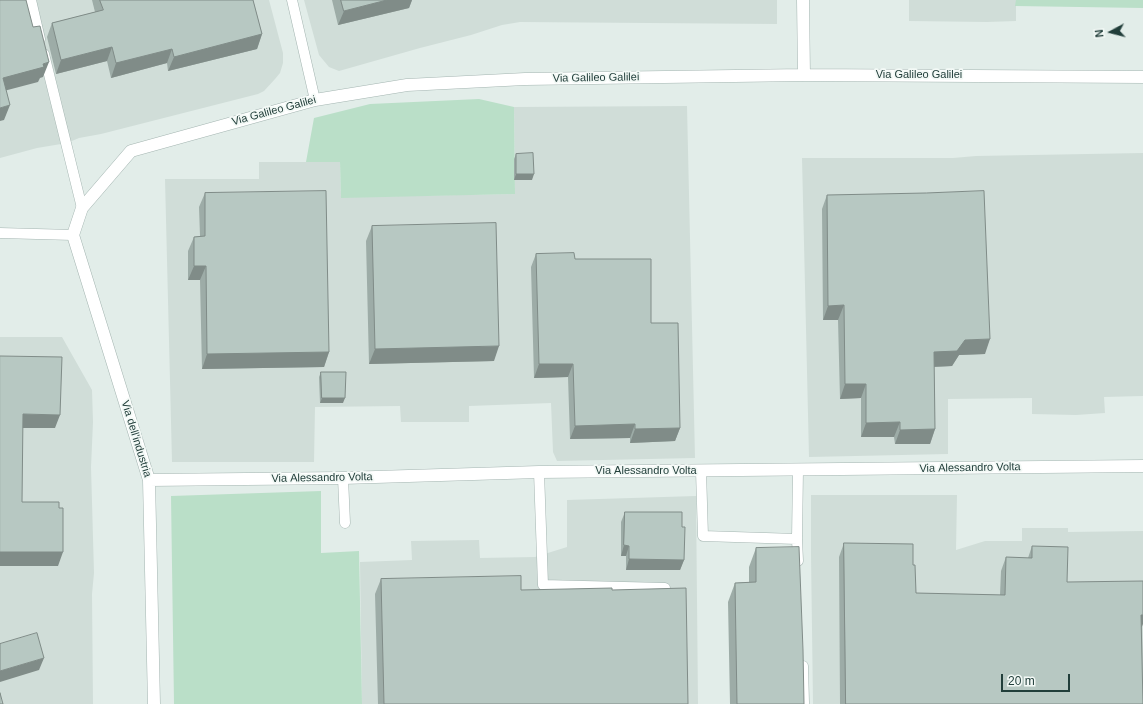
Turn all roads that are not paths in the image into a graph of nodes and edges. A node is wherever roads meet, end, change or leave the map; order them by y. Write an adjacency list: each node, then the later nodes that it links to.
1 (30, 0): 7 (lane)
2 (292, 0): 6 (lane)
3 (803, 0): 4 (street)
4 (804, 75): 5 (street, Via Galileo Galilei); 6 (street, Via Galileo Galilei)
5 (1143, 76)
6 (315, 100): 7 (street, Via Galileo Galilei)
7 (82, 208): 9 (street)
8 (0, 233): 9 (lane)
9 (73, 235): 15 (street, Via dell'industria)
10 (1143, 466): 11 (street, Via Alessandro Volta)
11 (798, 470): 12 (street, Via Alessandro Volta); 17 (lane)
12 (701, 471): 13 (street, Via Alessandro Volta); 17 (lane)
13 (539, 472): 14 (street, Via Alessandro Volta); 19 (lane)
14 (343, 478): 15 (street, Via Alessandro Volta); 16 (lane)
15 (149, 480): 22 (street, Via dell'industria)
16 (346, 524)
17 (797, 538): 18 (lane)
18 (798, 570)
19 (665, 588)
20 (802, 656): 21 (lane)
21 (804, 703)
22 (154, 704)

